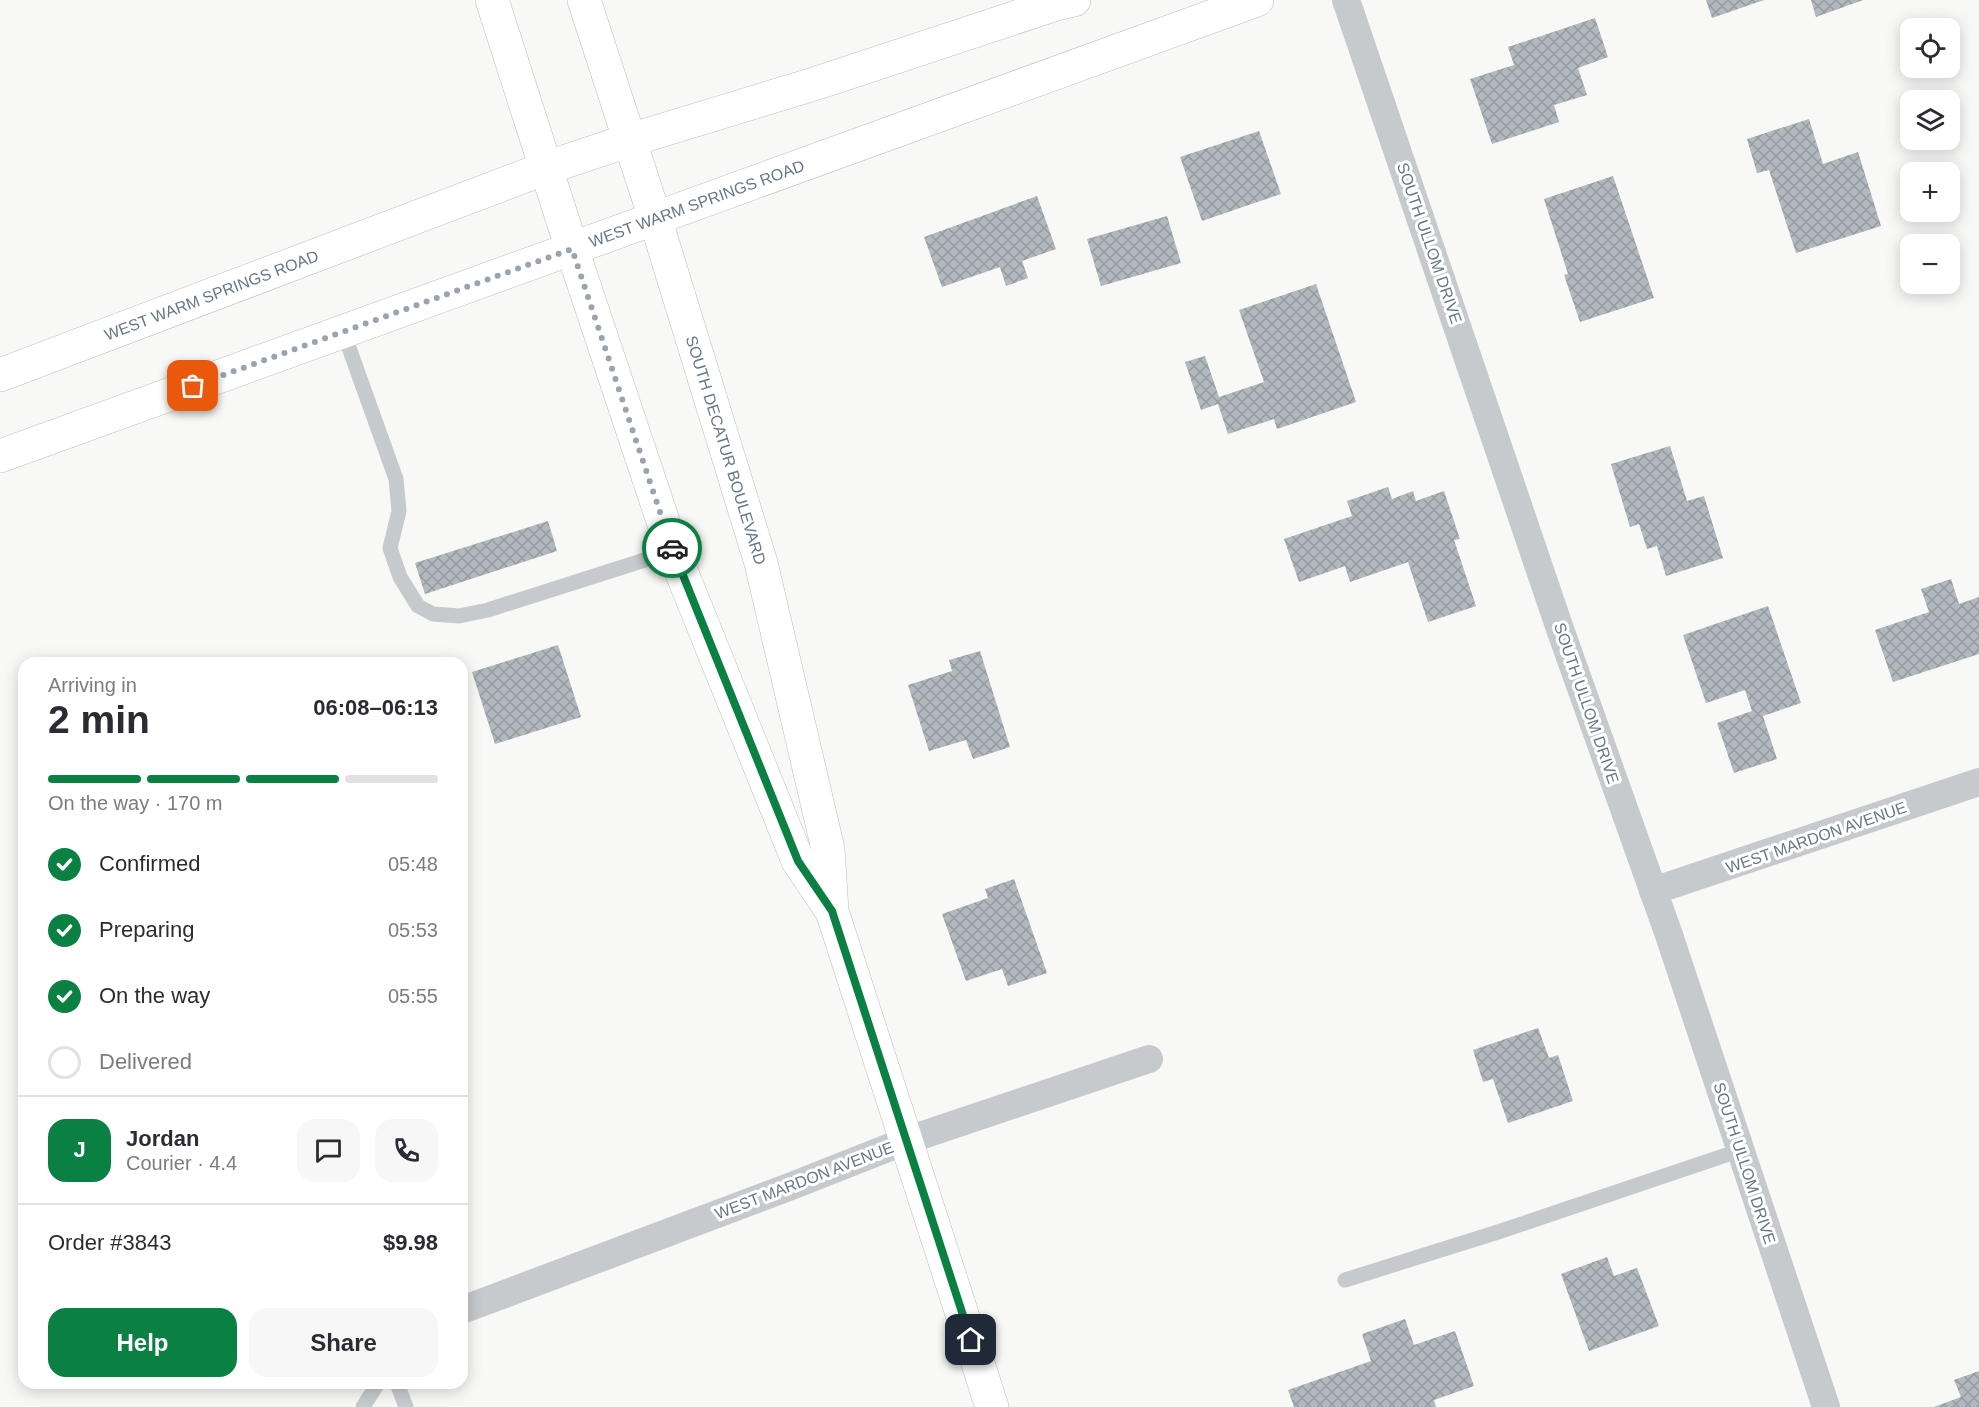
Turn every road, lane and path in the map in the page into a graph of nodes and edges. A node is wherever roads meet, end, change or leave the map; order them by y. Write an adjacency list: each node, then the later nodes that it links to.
1 (492, 0): 7 (main road, SOUTH DECATUR BOULEVARD)
2 (584, 0): 6 (main road, SOUTH DECATUR BOULEVARD)
3 (1074, 0): 6 (main road, WEST WARM SPRINGS ROAD)
4 (1257, 0): 8 (main road, WEST WARM SPRINGS ROAD)
5 (1346, 0): 15 (street, SOUTH ULLOM DRIVE)
6 (630, 140): 7 (main road, WEST WARM SPRINGS ROAD); 8 (main road, SOUTH DECATUR BOULEVARD)
7 (546, 168): 9 (main road, SOUTH DECATUR BOULEVARD); 11 (main road, WEST WARM SPRINGS ROAD)
8 (656, 218): 9 (main road, WEST WARM SPRINGS ROAD); 16 (main road, SOUTH DECATUR BOULEVARD)
9 (572, 249): 10 (main road, WEST WARM SPRINGS ROAD); 13 (main road, SOUTH DECATUR BOULEVARD)
10 (343, 331): 12 (main road, WEST WARM SPRINGS ROAD); 13 (lane)
11 (0, 375)
12 (0, 456)
13 (674, 551): 16 (main road, SOUTH DECATUR BOULEVARD)
14 (1979, 782): 15 (street, WEST MARDON AVENUE)
15 (1653, 891): 19 (street, SOUTH ULLOM DRIVE)
16 (832, 911): 18 (main road, SOUTH DECATUR BOULEVARD)
17 (1149, 1059): 18 (street, WEST MARDON AVENUE)
18 (908, 1140): 21 (street, WEST MARDON AVENUE); 26 (main road, SOUTH DECATUR BOULEVARD)
19 (1741, 1150): 20 (lane); 27 (street, SOUTH ULLOM DRIVE)
20 (1346, 1280)
21 (468, 1309)
22 (374, 1389): 24 (lane)
23 (399, 1389): 25 (lane)
24 (363, 1407)
25 (406, 1407)
26 (992, 1407)
27 (1826, 1407)

